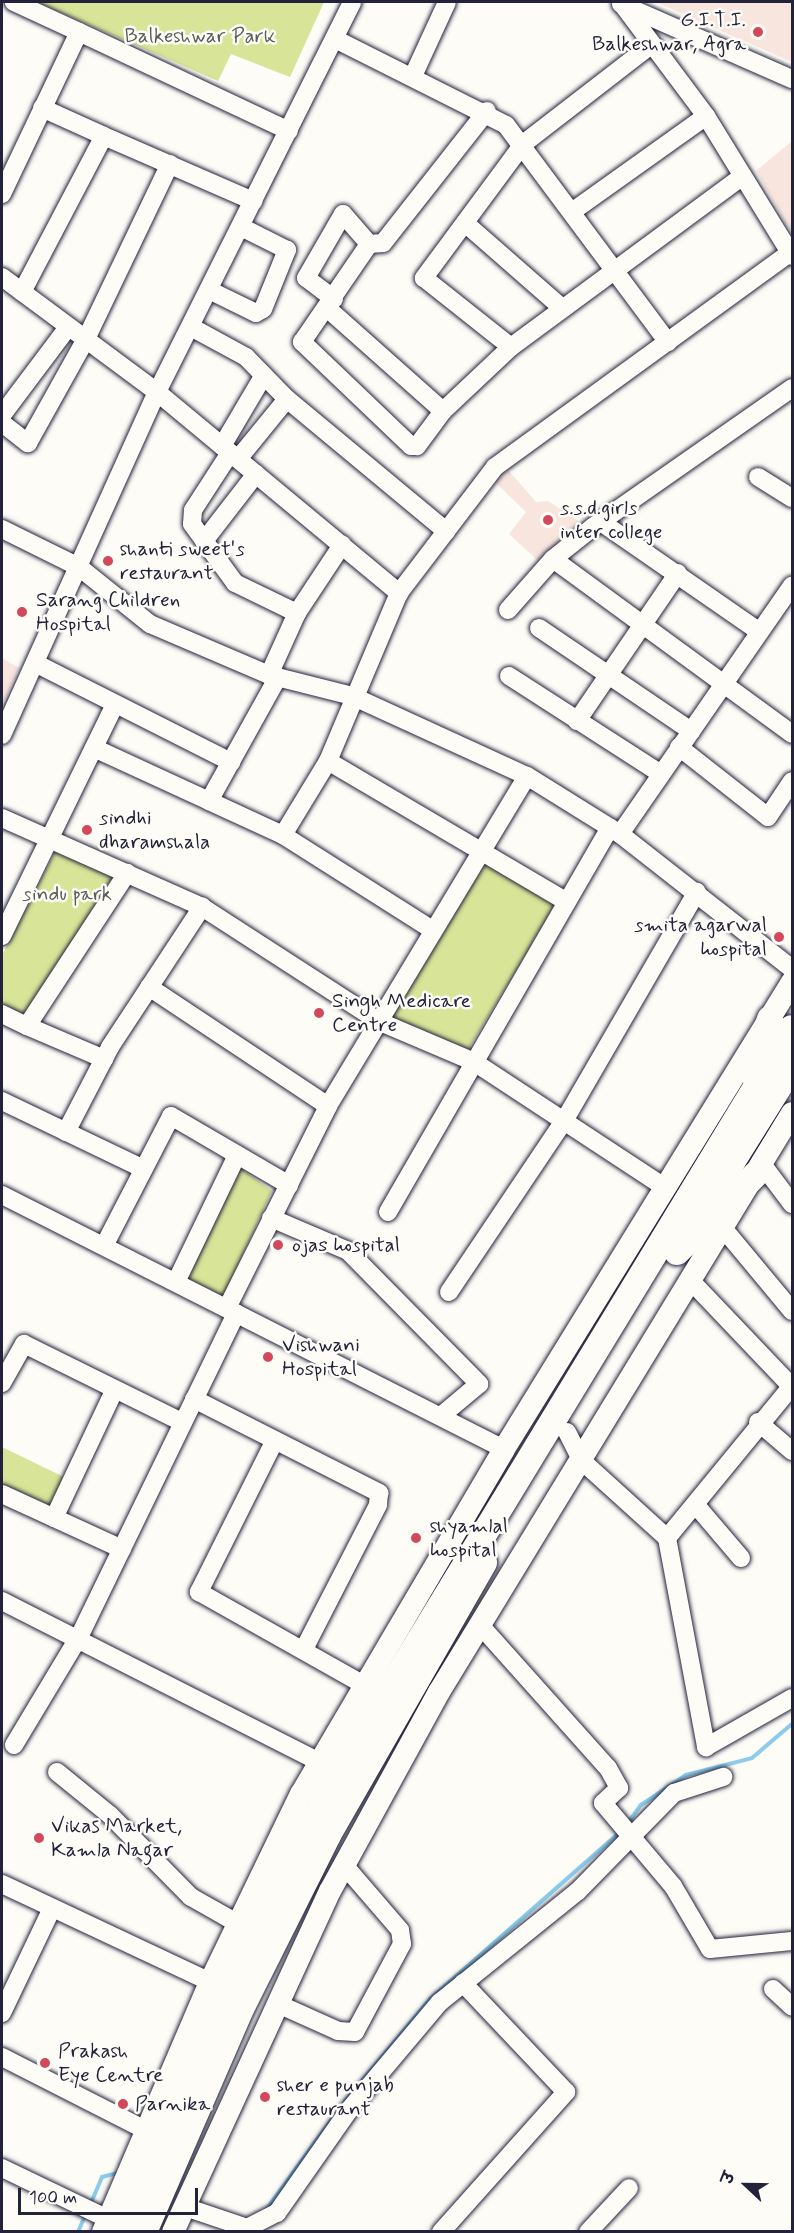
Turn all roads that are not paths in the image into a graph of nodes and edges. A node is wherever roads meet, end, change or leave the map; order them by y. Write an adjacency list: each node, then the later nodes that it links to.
1 (14, 2): 5 (street)
2 (352, 2): 6 (street)
3 (447, 2): 8 (street)
4 (619, 3): 7 (street); 9 (street)
5 (79, 32): 10 (street); 13 (street)
6 (335, 39): 8 (street); 13 (street)
7 (651, 45): 12 (street); 15 (street)
8 (413, 76): 11 (street)
9 (792, 79)
10 (42, 108): 14 (street); 18 (street)
11 (487, 111): 15 (street); 23 (street)
12 (706, 116): 17 (street); 20 (street)
13 (289, 131): 19 (street)
14 (104, 136): 16 (street); 28 (street)
15 (524, 144): 20 (street); 21 (street)
16 (170, 164): 19 (street); 33 (street)
17 (743, 176): 24 (street); 25 (street)
18 (2, 194)
19 (253, 201): 22 (street)
20 (573, 211): 25 (street)
21 (465, 223): 30 (street); 35 (street)
22 (241, 227): 27 (street); 27 (street)
23 (369, 244): 29 (street); 29 (street)
24 (792, 253): 34 (street)
25 (615, 269): 30 (street); 34 (street)
26 (2, 277): 28 (street)
27 (209, 290): 32 (street)
28 (22, 292): 31 (street)
29 (331, 303): 40 (street); 40 (street)
30 (562, 308): 35 (street)
31 (68, 327): 33 (street); 41 (street)
32 (191, 327): 36 (street); 38 (street)
33 (86, 339): 38 (street); 42 (street)
34 (669, 342): 49 (street)
35 (511, 347): 40 (street)
36 (264, 375): 39 (street); 43 (street)
37 (792, 388): 47 (street)
38 (157, 392): 43 (street); 53 (street)
39 (287, 399): 43 (street); 49 (street)
40 (443, 411)
41 (2, 415)
42 (2, 423)
43 (230, 453): 44 (street); 50 (street)
44 (256, 474): 50 (street); 51 (street)
45 (758, 477): 46 (street)
46 (792, 498)
47 (601, 522): 52 (street); 54 (street)
48 (2, 529): 53 (street)
49 (446, 531): 55 (street)
50 (204, 541): 58 (street)
51 (342, 545): 55 (street); 58 (street)
52 (554, 559): 57 (street); 59 (street)
53 (79, 567): 62 (street); 64 (street)
54 (678, 573): 59 (street); 61 (street)
55 (399, 593): 67 (street)
56 (790, 595): 61 (street)
57 (508, 610)
58 (297, 613): 64 (street)
59 (644, 623): 63 (street); 66 (street)
60 (539, 628): 63 (street)
61 (760, 632): 66 (street)
62 (35, 663): 68 (street); 72 (street)
63 (609, 674): 69 (street); 70 (street)
64 (274, 676): 67 (street); 76 (street)
65 (509, 676): 69 (street)
66 (726, 680): 70 (street); 71 (street)
67 (352, 696): 75 (street); 78 (street)
68 (115, 704): 74 (street); 76 (street)
69 (577, 721): 77 (street)
70 (691, 731): 73 (street)
71 (792, 734)
72 (2, 735)
73 (679, 747): 77 (street); 79 (street)
74 (94, 748): 80 (street); 84 (street)
75 (328, 761): 83 (street); 85 (street)
76 (231, 762): 80 (street)
77 (661, 774): 82 (street)
78 (527, 776): 82 (street); 85 (street)
79 (792, 781)
80 (209, 801): 83 (street)
81 (2, 818): 84 (street)
82 (615, 831): 87 (street); 88 (street)
83 (283, 835): 90 (street)
84 (52, 841): 86 (street); 91 (street)
85 (481, 850): 88 (street); 90 (street)
86 (127, 873): 89 (street); 98 (street)
87 (697, 892): 92 (street); 105 (street)
88 (567, 902): 100 (street)
89 (202, 906): 94 (street); 96 (street)
90 (431, 929): 96 (street)
91 (2, 936)
92 (792, 969)
93 (792, 982): 97 (main road)
94 (149, 987): 99 (street); 103 (street)
95 (2, 1014): 98 (street)
96 (378, 1021): 100 (street); 103 (street)
97 (781, 1024): 111 (main road); 149 (highway)
98 (27, 1026): 99 (street)
99 (104, 1059): 106 (street)
100 (474, 1062): 105 (street); 114 (street)
101 (792, 1066): 118 (highway)
102 (2, 1101): 106 (street)
103 (328, 1106): 110 (street)
104 (792, 1113): 109 (main road)
105 (564, 1121): 111 (street); 121 (street)
106 (66, 1132): 108 (street)
107 (237, 1155): 108 (street); 110 (street); 120 (street)
108 (144, 1169): 117 (street)
109 (758, 1170): 113 (street); 116 (main road); 118 (highway)
110 (289, 1185): 115 (street)
111 (666, 1188): 133 (main road)
112 (2, 1195): 117 (street)
113 (792, 1204)
114 (388, 1212)
115 (272, 1218): 122 (street); 128 (street)
116 (723, 1228): 119 (main road); 123 (street)
117 (104, 1246): 120 (street)
118 (676, 1252): 131 (highway)
119 (691, 1281): 125 (street); 135 (main road)
120 (176, 1282): 122 (street)
121 (449, 1292)
122 (232, 1310): 127 (street); 128 (street)
123 (792, 1311)
124 (2, 1383): 126 (street)
125 (792, 1386): 130 (street)
126 (114, 1391): 129 (street); 138 (street)
127 (194, 1399): 129 (street); 132 (street)
128 (441, 1416): 133 (street)
129 (182, 1422): 140 (street)
130 (758, 1422): 134 (street); 137 (street)
131 (567, 1432): 135 (street); 149 (highway)
132 (274, 1442): 145 (street); 145 (street)
133 (504, 1449): 146 (main road)
134 (792, 1451)
135 (581, 1460): 139 (street); 143 (main road)
136 (2, 1494): 138 (street)
137 (695, 1504): 139 (street); 141 (street)
138 (54, 1518): 140 (street)
139 (667, 1538): 147 (street)
140 (122, 1548): 144 (street)
141 (741, 1557)
142 (2, 1602): 144 (street)
143 (480, 1625): 152 (street); 153 (main road)
144 (79, 1637): 148 (street); 149 (street)
145 (305, 1647): 146 (street)
146 (364, 1684): 149 (main road)
147 (792, 1698)
148 (14, 1745)
149 (340, 1769): 156 (main road); 169 (highway); 170 (highway)
150 (57, 1772): 156 (street)
151 (723, 1777): 152 (street)
152 (624, 1828): 157 (street); 159 (street)
153 (344, 1864): 161 (main road); 161 (street)
154 (2, 1884): 155 (street)
155 (52, 1908): 158 (street); 163 (street)
156 (237, 1923): 158 (main road)
157 (792, 1941)
158 (210, 1982): 165 (main road)
159 (463, 1983): 168 (street); 172 (street)
160 (773, 1989): 162 (street)
161 (278, 2004): 168 (main road)
162 (792, 2007)
163 (2, 2013)
164 (2, 2057): 165 (street)
165 (145, 2130): 169 (main road)
166 (2, 2168): 169 (street)
167 (629, 2188): 173 (street)
168 (185, 2207): 171 (main road)
169 (102, 2220)
170 (144, 2232)
171 (173, 2232)
172 (441, 2232)
173 (588, 2232)

